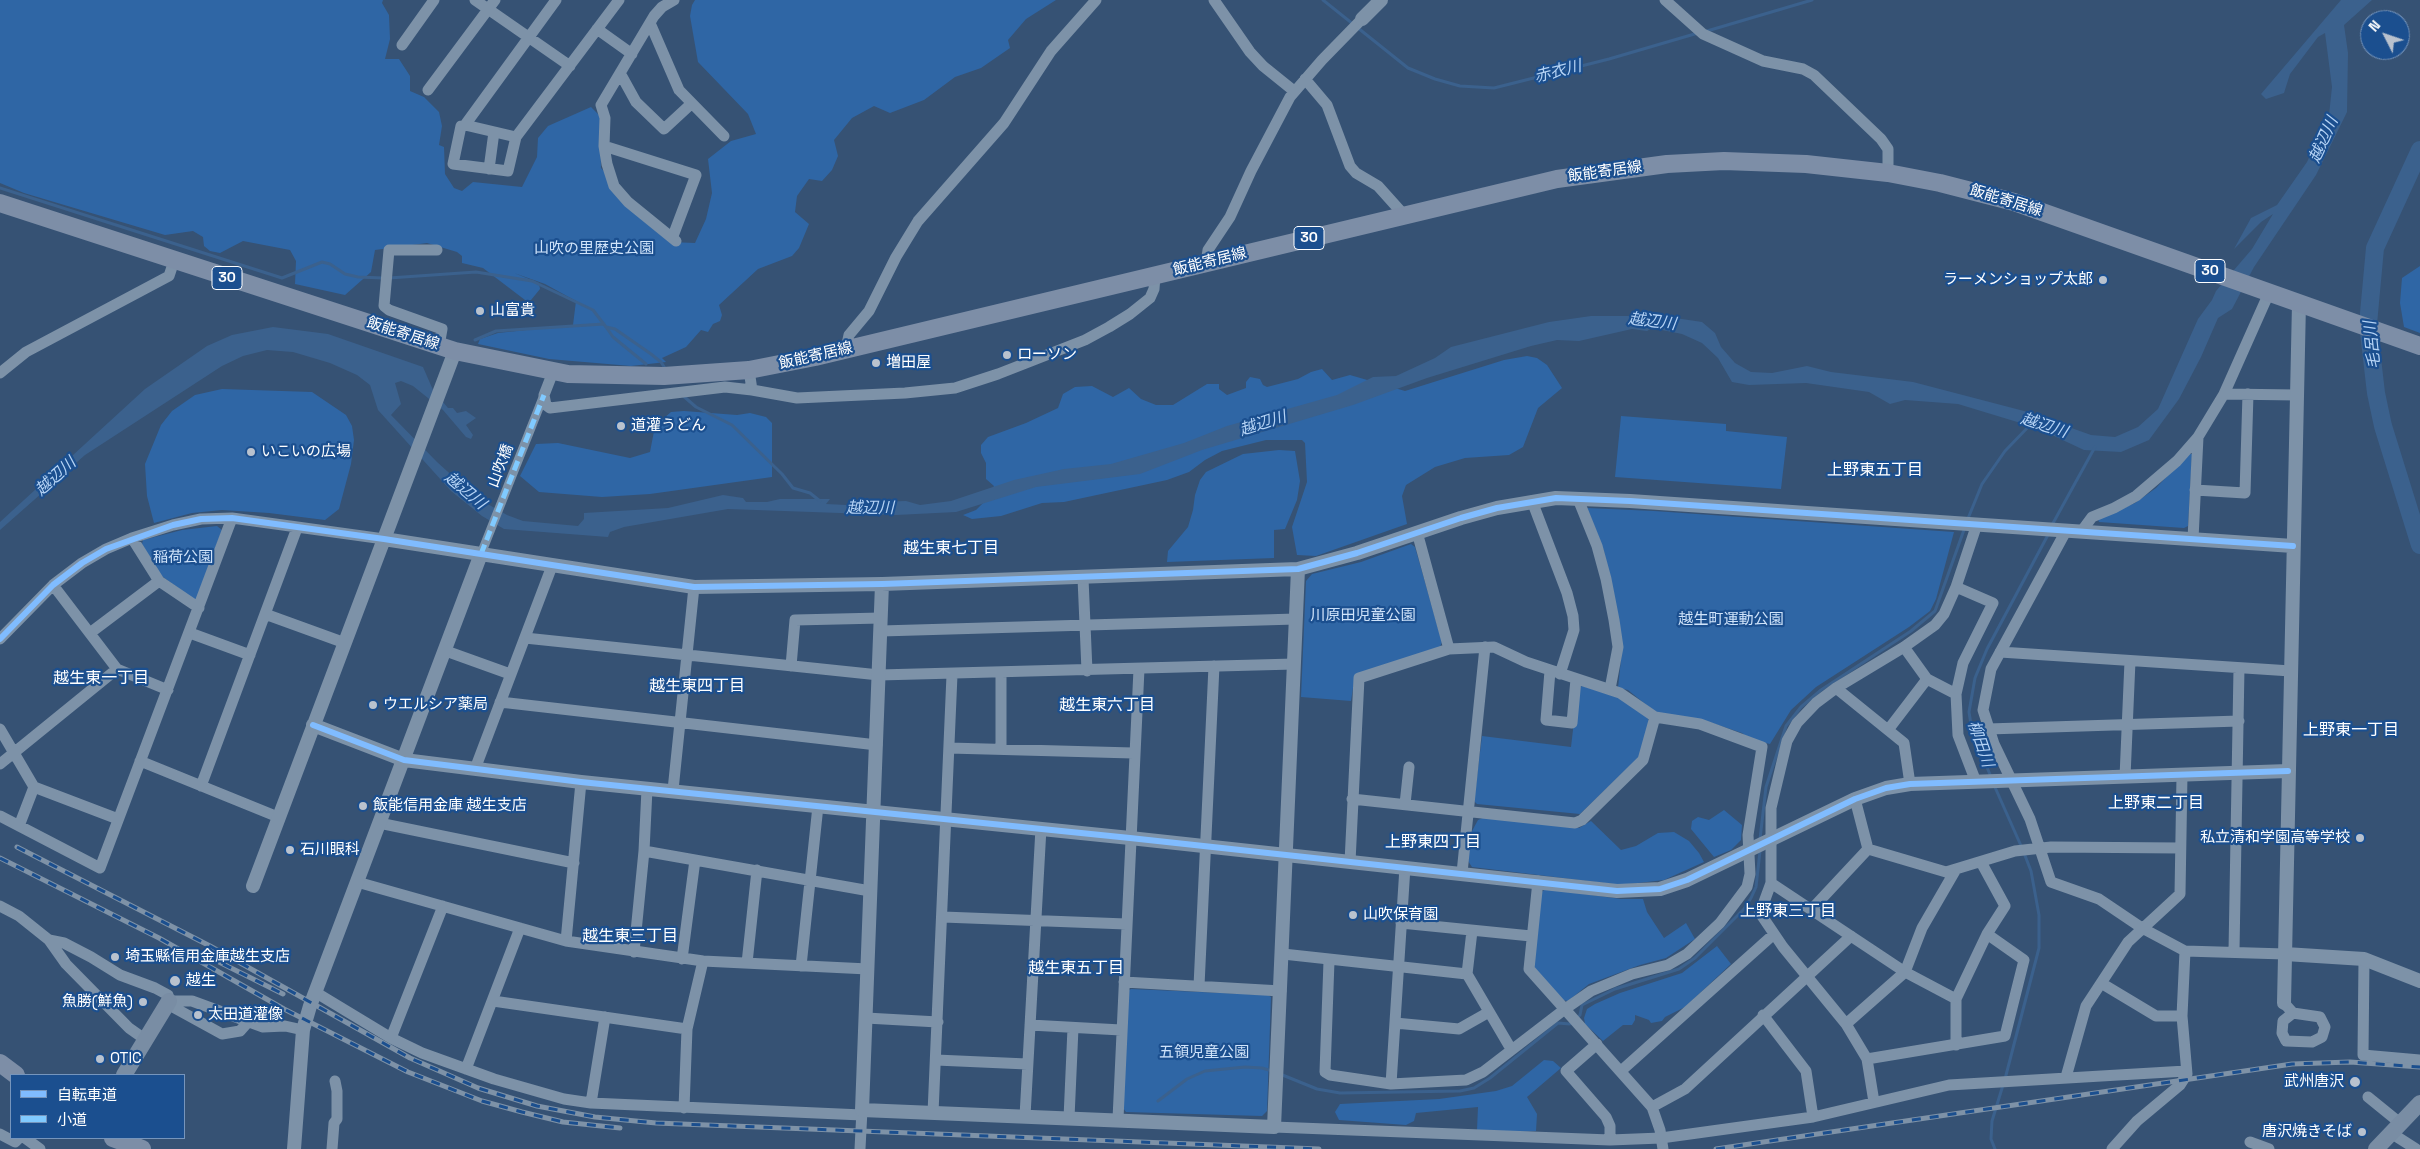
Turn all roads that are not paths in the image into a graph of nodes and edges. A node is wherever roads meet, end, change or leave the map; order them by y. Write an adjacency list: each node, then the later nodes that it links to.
1 (434, 0): 15 (street)
2 (475, 0): 10 (street)
3 (556, 0): 14 (street)
4 (619, 0): 13 (street)
5 (674, 0): 12 (street)
6 (1096, 0): 40 (street)
7 (1214, 0): 21 (street)
8 (1381, 0): 11 (street)
9 (1665, 0): 29 (street)
10 (492, 5): 14 (street); 20 (street)
11 (1362, 19): 19 (street)
12 (650, 23): 16 (street); 22 (street)
13 (597, 29): 16 (street); 17 (street)
14 (529, 37): 17 (street); 23 (street)
15 (402, 45)
16 (632, 54): 18 (street)
17 (570, 66): 26 (street)
18 (620, 73): 22 (street); 27 (street)
19 (1305, 79): 21 (street); 31 (street)
20 (428, 90)
21 (1294, 91): 34 (street)
22 (691, 104): 25 (street)
23 (465, 126): 24 (street); 28 (street)
24 (494, 132): 26 (street); 28 (street)
25 (724, 136)
26 (516, 137): 28 (street)
27 (604, 146): 27 (street)
28 (489, 169)
29 (1888, 173): 31 (main road, 飯能寄居線 / 30); 36 (main road, 飯能寄居線 / 30)
30 (0, 203): 33 (main road, 飯能寄居線 / 30)
31 (1404, 215): 34 (main road, 飯能寄居線 / 30)
32 (437, 250): 39 (street)
33 (174, 261): 39 (main road, 飯能寄居線 / 30); 43 (street)
34 (1206, 263): 35 (main road, 飯能寄居線 / 30)
35 (1155, 276): 40 (main road, 飯能寄居線 / 30); 44 (street)
36 (2265, 291): 37 (main road, 飯能寄居線 / 30); 45 (street)
37 (2299, 303): 38 (main road, 飯能寄居線 / 30); 48 (street)
38 (2420, 346)
39 (447, 349): 42 (main road, 飯能寄居線 / 30); 60 (street)
40 (846, 349): 41 (main road, 飯能寄居線 / 30)
41 (749, 370): 42 (main road, 飯能寄居線 / 30); 44 (street)
42 (553, 372): 47 (street)
43 (0, 373)
44 (752, 390): 47 (street)
45 (2224, 394): 46 (street); 49 (street)
46 (2248, 394): 48 (street); 50 (street)
47 (544, 395): 63 (street, 山吹橋)
48 (2297, 395): 62 (street)
49 (2198, 437): 50 (street); 58 (street)
50 (2195, 490): 61 (street)
51 (1578, 499): 52 (street); 54 (street); 106 (street)
52 (1532, 501): 57 (street); 98 (street)
53 (232, 518): 55 (street); 59 (street); 72 (street)
54 (1975, 524): 56 (street); 71 (street)
55 (297, 528): 60 (street); 73 (street)
56 (2064, 531): 58 (street); 86 (street)
57 (1417, 532): 65 (street); 84 (street)
58 (2081, 532): 61 (street)
59 (132, 538): 67 (street); 69 (street)
60 (384, 539): 63 (street); 81 (street)
61 (2192, 539): 62 (street)
62 (2294, 546): 97 (street)
63 (481, 554): 64 (street); 85 (street)
64 (552, 566): 70 (street); 80 (street)
65 (1298, 569): 66 (street); 74 (street)
66 (1083, 578): 68 (street); 76 (street)
67 (159, 581): 72 (street); 77 (street)
68 (882, 584): 70 (street); 75 (street)
69 (53, 585): 77 (street); 79 (street)
70 (694, 587): 87 (street)
71 (1956, 587): 83 (street); 108 (street)
72 (199, 608): 78 (street)
73 (265, 614): 81 (street); 88 (street)
74 (1296, 619): 76 (street); 90 (street)
75 (881, 625): 76 (street); 91 (street); 102 (street)
76 (1085, 626): 96 (street)
77 (90, 633): 94 (street)
78 (190, 633): 88 (street); 107 (street)
79 (0, 638)
80 (525, 638): 87 (street); 100 (street)
81 (345, 643): 113 (street)
82 (1485, 647): 84 (street); 98 (street); 144 (street)
83 (1904, 647): 104 (street); 105 (street)
84 (1449, 649): 140 (street)
85 (446, 650): 100 (street); 123 (street)
86 (2000, 652): 89 (street); 116 (street)
87 (687, 654): 91 (street); 112 (street)
88 (250, 655): 136 (street)
89 (2130, 661): 93 (street); 114 (street)
90 (1294, 664): 92 (street); 160 (street)
91 (791, 666): 102 (street)
92 (1214, 666): 95 (street); 155 (street)
93 (2239, 668): 97 (street); 111 (street)
94 (118, 669): 107 (street); 121 (street)
95 (1138, 669): 96 (street); 122 (street)
96 (1087, 671): 99 (street)
97 (2291, 671): 128 (street)
98 (1555, 672): 103 (street); 103 (street)
99 (1001, 673): 101 (street); 120 (street)
100 (510, 674): 109 (street)
101 (952, 674): 102 (street); 119 (street)
102 (879, 675): 118 (street)
103 (1576, 679): 106 (street)
104 (1927, 679): 108 (street); 117 (street)
105 (1836, 688): 117 (street); 154 (street)
106 (1610, 689): 110 (street)
107 (168, 690): 124 (street)
108 (1956, 694): 134 (street)
109 (500, 702): 112 (street); 127 (street)
110 (1655, 717): 144 (street); 154 (street)
111 (2239, 721): 114 (street); 129 (street)
112 (680, 722): 118 (street); 139 (street)
113 (313, 725): 123 (street); 147 (street)
114 (2126, 726): 116 (street); 131 (street)
115 (0, 728): 121 (street)
116 (1988, 729): 132 (street)
117 (1888, 730): 135 (street)
118 (877, 745): 145 (street)
119 (949, 748): 120 (street); 149 (street)
120 (1000, 749): 122 (street)
121 (14, 752): 125 (street); 137 (street)
122 (1133, 753): 153 (street)
123 (404, 760): 127 (street); 150 (street)
124 (140, 761): 136 (street); 148 (street)
125 (0, 764)
126 (1409, 767): 142 (street)
127 (475, 768): 133 (street)
128 (2288, 771): 129 (street); 195 (street)
129 (2238, 773): 130 (street); 192 (street)
130 (2182, 775): 131 (street); 157 (street)
131 (2126, 777): 132 (street)
132 (2008, 781): 134 (street); 156 (street)
133 (581, 782): 138 (street); 164 (street)
134 (1980, 782): 135 (street)
135 (1910, 784): 141 (street)
136 (201, 786): 147 (street)
137 (34, 787): 148 (street); 151 (street)
138 (647, 789): 139 (street); 159 (street)
139 (673, 790): 143 (street)
140 (1352, 798): 142 (street); 162 (street)
141 (1855, 799): 154 (street); 158 (street)
142 (1405, 804): 144 (street)
143 (818, 806): 145 (street); 169 (street)
144 (1468, 810): 168 (street)
145 (873, 812): 149 (street); 174 (street)
146 (0, 816): 151 (street)
147 (278, 817): 173 (street)
148 (118, 819): 151 (street)
149 (946, 819): 152 (street); 178 (street)
150 (379, 823): 164 (street); 170 (street)
151 (19, 826)
152 (1041, 828): 153 (street); 179 (street)
153 (1130, 838): 155 (street); 181 (street)
154 (1760, 844): 171 (street); 172 (street); 218 (street)
155 (1204, 847): 160 (street); 210 (street)
156 (2040, 848): 157 (street); 163 (street); 183 (street)
157 (2180, 848): 183 (street)
158 (1868, 849): 167 (street); 177 (street)
159 (644, 851): 161 (street); 193 (street)
160 (1286, 855): 162 (street); 194 (street)
161 (695, 860): 166 (street); 196 (street)
162 (1350, 862): 165 (street)
163 (1980, 862): 167 (street); 186 (street)
164 (574, 863): 190 (street)
165 (1405, 867): 168 (street); 180 (street)
166 (757, 870): 169 (street); 200 (street)
167 (1955, 871): 204 (street)
168 (1462, 873): 171 (street)
169 (810, 879): 174 (street); 201 (street)
170 (357, 882): 176 (street); 212 (street)
171 (1538, 882): 187 (street)
172 (1771, 883): 177 (street); 185 (street)
173 (253, 886)
174 (870, 891): 203 (street)
175 (0, 906): 189 (street)
176 (443, 906): 182 (street); 232 (street)
177 (1811, 910): 188 (street)
178 (942, 917): 179 (street); 224 (street)
179 (1035, 920): 181 (street); 227 (street)
180 (1400, 923): 184 (street); 202 (street)
181 (1126, 924): 208 (street)
182 (520, 928): 190 (street); 214 (street)
183 (2142, 928): 191 (street); 209 (street)
184 (1472, 931): 187 (street); 205 (street)
185 (1774, 934): 206 (street); 244 (street)
186 (1987, 934): 213 (street); 235 (street)
187 (1531, 936): 218 (street)
188 (1851, 936): 204 (street); 206 (street)
189 (48, 940): 215 (street); 233 (street)
190 (566, 941): 193 (street)
191 (2185, 951): 192 (street); 220 (street)
192 (2234, 951): 195 (street)
193 (634, 952): 196 (street)
194 (1283, 954): 198 (street); 211 (street)
195 (2285, 954): 197 (street); 216 (street)
196 (682, 958): 199 (street)
197 (2364, 959): 207 (street); 239 (street)
198 (1329, 961): 202 (street); 249 (street)
199 (703, 962): 200 (street); 229 (street)
200 (747, 963): 201 (street)
201 (801, 966): 203 (street)
202 (1398, 966): 205 (street); 225 (street)
203 (868, 969): 222 (street)
204 (1905, 972): 213 (street); 226 (street)
205 (1467, 974): 217 (street)
206 (1807, 976): 219 (street); 226 (street)
207 (2420, 981)
208 (1124, 982): 210 (street); 231 (street)
209 (2101, 983): 220 (street); 247 (street)
210 (1199, 986): 211 (street)
211 (1281, 991): 262 (street)
212 (315, 992): 230 (street); 232 (street)
213 (1956, 999): 235 (street)
214 (493, 1000): 221 (street); 242 (street)
215 (167, 1004): 223 (street); 223 (street); 233 (main road)
216 (2289, 1008): 216 (street)
217 (1488, 1012): 225 (street); 236 (street)
218 (1567, 1012): 234 (street); 236 (street)
219 (1764, 1015): 254 (street); 259 (street)
220 (2182, 1016): 243 (street)
221 (605, 1018): 229 (street); 252 (street)
222 (866, 1018): 224 (street); 256 (street)
223 (248, 1022): 230 (street)
224 (938, 1022): 238 (street)
225 (1394, 1023): 249 (street)
226 (1846, 1024): 237 (street)
227 (1030, 1025): 228 (street); 241 (street)
228 (1073, 1028): 231 (street); 260 (street)
229 (687, 1029): 255 (street)
230 (303, 1030): 273 (street)
231 (1121, 1030): 261 (street)
232 (391, 1038): 242 (street)
233 (146, 1040): 246 (main road)
234 (1597, 1044): 244 (street); 268 (street)
235 (1956, 1045): 237 (street)
236 (1511, 1049): 249 (street)
237 (1866, 1059): 251 (street)
238 (936, 1060): 241 (street); 257 (street)
239 (2420, 1060)
240 (0, 1064): 245 (main road)
241 (1027, 1064): 258 (street)
242 (466, 1069): 252 (street)
243 (2186, 1070): 247 (street); 276 (street)
244 (1621, 1071): 254 (street)
245 (15, 1074)
246 (125, 1074)
247 (2066, 1077): 251 (street)
248 (335, 1082): 274 (street)
249 (1391, 1084)
250 (2368, 1097): 263 (street)
251 (1874, 1102): 259 (street)
252 (591, 1103): 255 (street)
253 (2420, 1103): 263 (main road)
254 (1652, 1107): 270 (street)
255 (684, 1108): 256 (street)
256 (862, 1112): 257 (street); 275 (street)
257 (933, 1113): 258 (street)
258 (1025, 1116): 260 (street)
259 (1813, 1116): 270 (street)
260 (1068, 1118): 261 (street)
261 (1118, 1119): 262 (street)
262 (1274, 1127): 268 (street)
263 (2395, 1128): 278 (main road); 279 (street)
264 (0, 1134): 265 (street)
265 (19, 1139)
266 (26, 1139): 271 (street)
267 (116, 1139): 272 (main road)
268 (1610, 1140): 270 (street)
269 (2250, 1142): 277 (street)
270 (1662, 1143)
271 (40, 1149)
272 (142, 1149)
273 (294, 1149)
274 (332, 1149)
275 (860, 1149)
276 (2112, 1149)
277 (2269, 1149)
278 (2376, 1149)
279 (2416, 1149)

